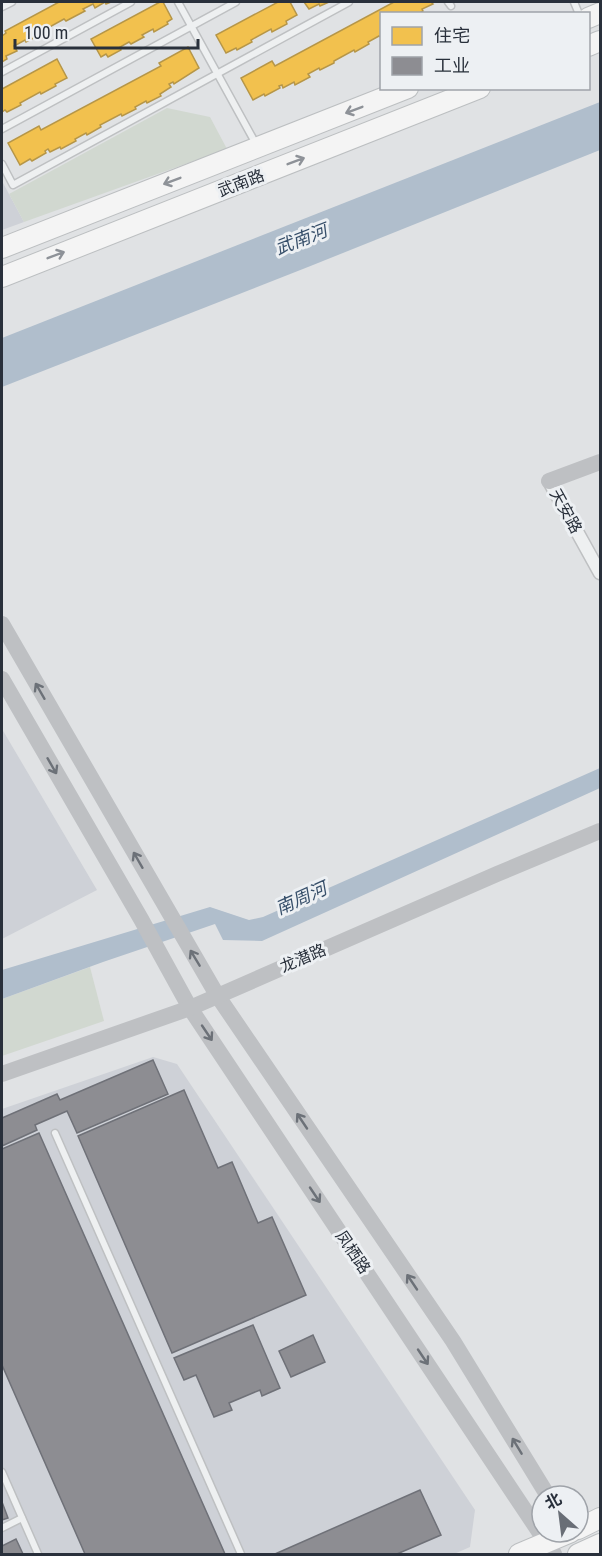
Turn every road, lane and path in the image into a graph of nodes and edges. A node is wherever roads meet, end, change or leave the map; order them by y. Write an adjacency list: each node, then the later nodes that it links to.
1 (12, 2): 6 (lane)
2 (131, 2): 8 (lane)
3 (178, 2): 7 (lane)
4 (236, 2): 7 (lane)
5 (349, 2): 9 (lane)
6 (2, 7)
7 (191, 26): 9 (lane); 12 (lane)
8 (2, 72)
9 (217, 73): 13 (lane); 14 (lane)
10 (403, 90): 13 (main road, 武南路, one-way to 13)
11 (475, 90): 16 (main road, 武南路, one-way to 11)
12 (2, 129)
13 (257, 148): 15 (main road, 武南路, one-way to 15)
14 (2, 164)
15 (2, 248)
16 (2, 277)
17 (600, 462): 18 (main road)
18 (549, 481): 19 (street, 天安路)
19 (599, 566)
20 (2, 624): 23 (main road, 凤栖路, one-way to 20)
21 (2, 679): 24 (main road, 凤栖路, one-way to 24)
22 (600, 831): 23 (main road, 龙潜路)
23 (217, 995): 24 (main road, 龙潜路); 28 (main road, 凤栖路, one-way to 23)
24 (190, 1008): 25 (main road, 龙潜路); 31 (main road, 凤栖路, one-way to 31)
25 (2, 1074)
26 (55, 1132): 33 (lane)
27 (2, 1472): 29 (lane)
28 (541, 1484)
29 (22, 1518): 30 (lane); 32 (lane)
30 (2, 1528)
31 (550, 1548): 34 (main road)
32 (39, 1554)
33 (241, 1554)
34 (519, 1554)

